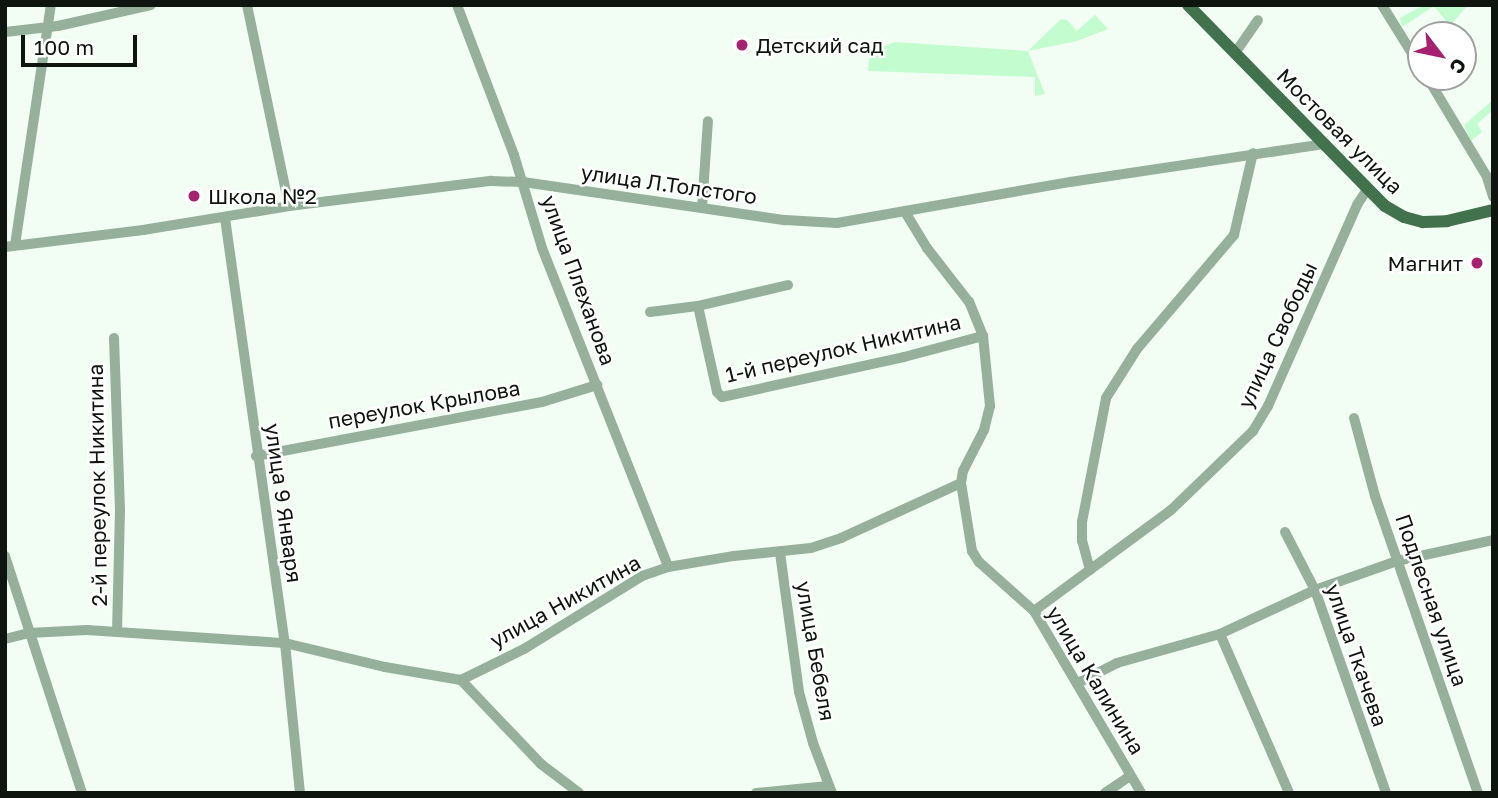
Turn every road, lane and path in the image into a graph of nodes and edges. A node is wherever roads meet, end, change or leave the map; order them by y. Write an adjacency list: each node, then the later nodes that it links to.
1 (51, 5): 8 (street)
2 (151, 5): 8 (street)
3 (247, 5): 19 (street)
4 (457, 5): 16 (street, улица Плеханова)
5 (1188, 5): 11 (main road, Мостовая улица)
6 (1382, 5): 10 (street)
7 (1258, 20): 11 (street)
8 (47, 26): 9 (street); 24 (street)
9 (5, 32)
10 (1407, 45)
11 (1235, 53): 14 (main road, Мостовая улица)
12 (1435, 91): 18 (street)
13 (708, 121): 20 (street)
14 (1325, 144): 15 (street, улица Л.Толстого); 17 (main road, Мостовая улица)
15 (1252, 153): 22 (street, улица Л.Толстого); 40 (street)
16 (523, 182): 19 (street, улица Л.Толстого); 20 (street, улица Л.Толстого); 30 (street, улица Плеханова)
17 (1368, 188): 21 (main road, Мостовая улица); 40 (street, улица Свободы)
18 (1493, 197)
19 (289, 206): 23 (street, улица Л.Толстого)
20 (702, 208): 22 (street, улица Л.Толстого)
21 (1493, 210)
22 (905, 212): 28 (street)
23 (225, 218): 24 (street, улица Л.Толстого); 32 (street, улица 9 Января)
24 (10, 246)
25 (788, 285): 26 (street)
26 (698, 306): 27 (street); 28 (street, 1-й переулок Никитина)
27 (650, 312)
28 (983, 335): 33 (street)
29 (114, 338): 43 (street, 2-й переулок Никитина)
30 (597, 385): 32 (street, переулок Крылова); 39 (street, улица Плеханова)
31 (1354, 418): 38 (street, Подлесная улица)
32 (257, 456): 47 (street, улица 9 Января)
33 (961, 483): 36 (street, улица Никитина); 42 (street, улица Калинина)
34 (1285, 532): 41 (street, улица Ткачева)
35 (1493, 540): 38 (street)
36 (780, 554): 39 (street, улица Никитина); 51 (street, улица Бебеля)
37 (5, 556): 44 (street)
38 (1397, 561): 41 (street); 60 (street, Подлесная улица)
39 (668, 567): 48 (street, улица Никитина)
40 (1090, 570): 42 (street, улица Свободы)
41 (1315, 590): 45 (street); 59 (street, улица Ткачева)
42 (1034, 611): 49 (street, улица Калинина)
43 (117, 631): 44 (street); 47 (street)
44 (29, 633): 46 (street); 52 (street)
45 (1220, 634): 49 (street); 58 (street)
46 (5, 639)
47 (285, 643): 48 (street); 53 (street, улица 9 Января)
48 (461, 680): 54 (street)
49 (1078, 683): 50 (street, улица Калинина)
50 (1130, 776): 56 (street); 57 (street, улица Калинина)
51 (830, 790): 55 (street)
52 (82, 793)
53 (300, 793)
54 (579, 793)
55 (756, 793)
56 (1105, 793)
57 (1141, 793)
58 (1289, 793)
59 (1386, 793)
60 (1478, 793)

